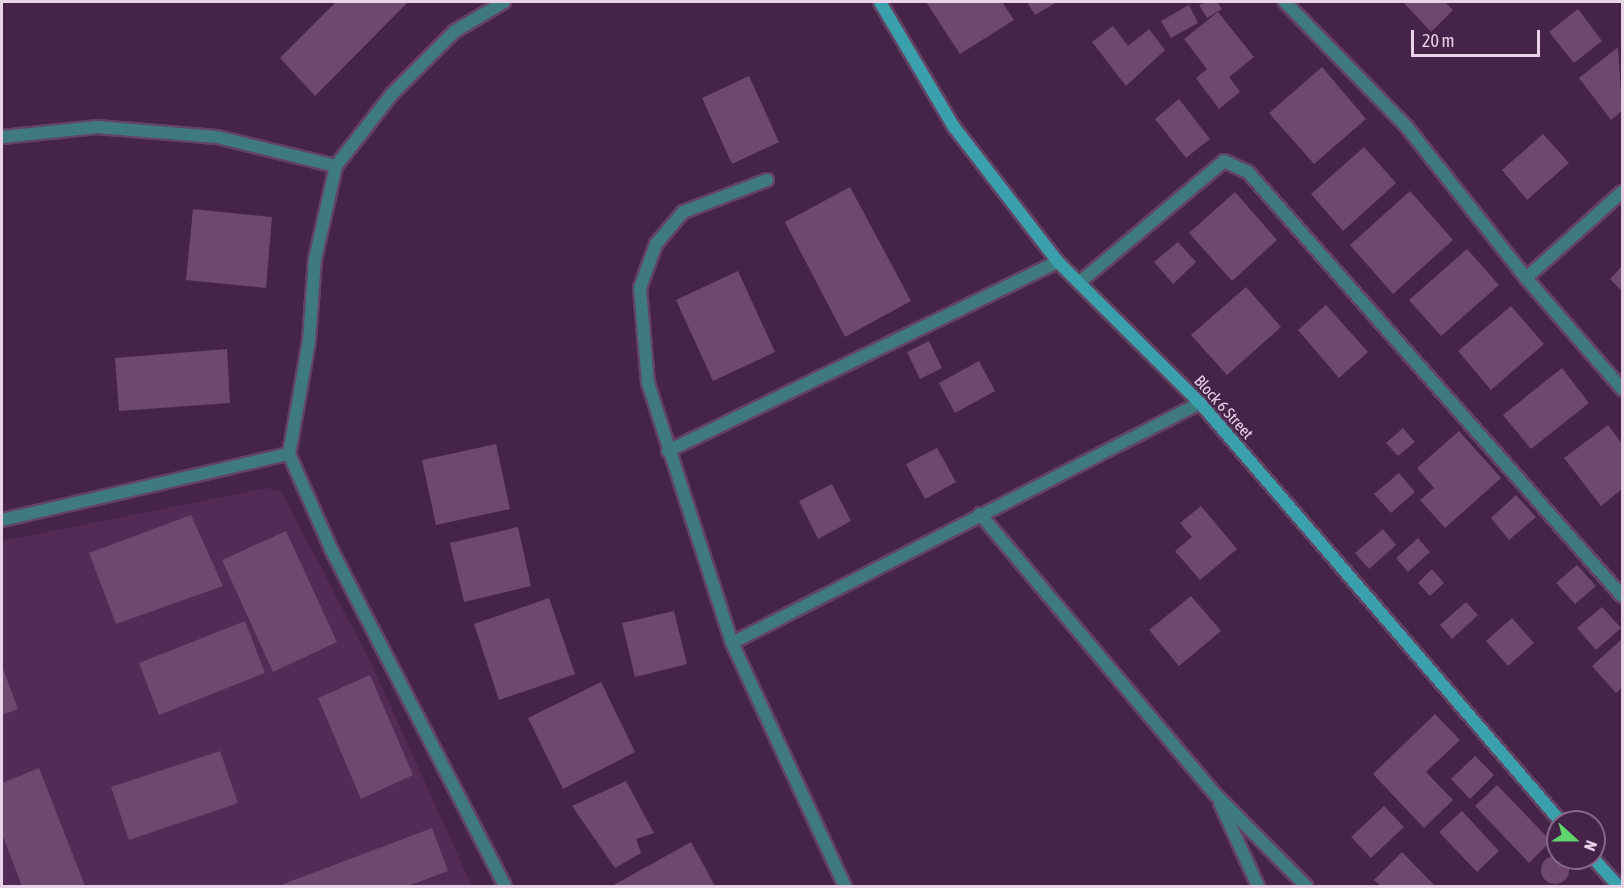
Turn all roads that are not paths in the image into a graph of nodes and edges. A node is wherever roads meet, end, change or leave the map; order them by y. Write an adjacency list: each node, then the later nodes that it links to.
1 (504, 2): 5 (street)
2 (880, 2): 8 (street, Block 6 Street)
3 (1285, 2): 9 (street)
4 (2, 137): 5 (street)
5 (336, 166): 14 (street)
6 (767, 180): 13 (street)
7 (1623, 192): 9 (street)
8 (1058, 262): 10 (street, Block 6 Street); 13 (street)
9 (1526, 278): 11 (street)
10 (1080, 282): 12 (street, Block 6 Street); 17 (street)
11 (1623, 389)
12 (1200, 403): 15 (street); 20 (street, Block 6 Street)
13 (668, 451): 18 (street)
14 (289, 454): 16 (street); 22 (street)
15 (980, 514): 18 (street); 19 (street)
16 (2, 520)
17 (1623, 596)
18 (732, 643): 23 (street)
19 (1217, 796): 24 (street); 25 (street)
20 (1551, 810)
21 (1604, 870): 26 (street)
22 (505, 886)
23 (845, 886)
24 (1258, 886)
25 (1306, 886)
26 (1618, 886)

